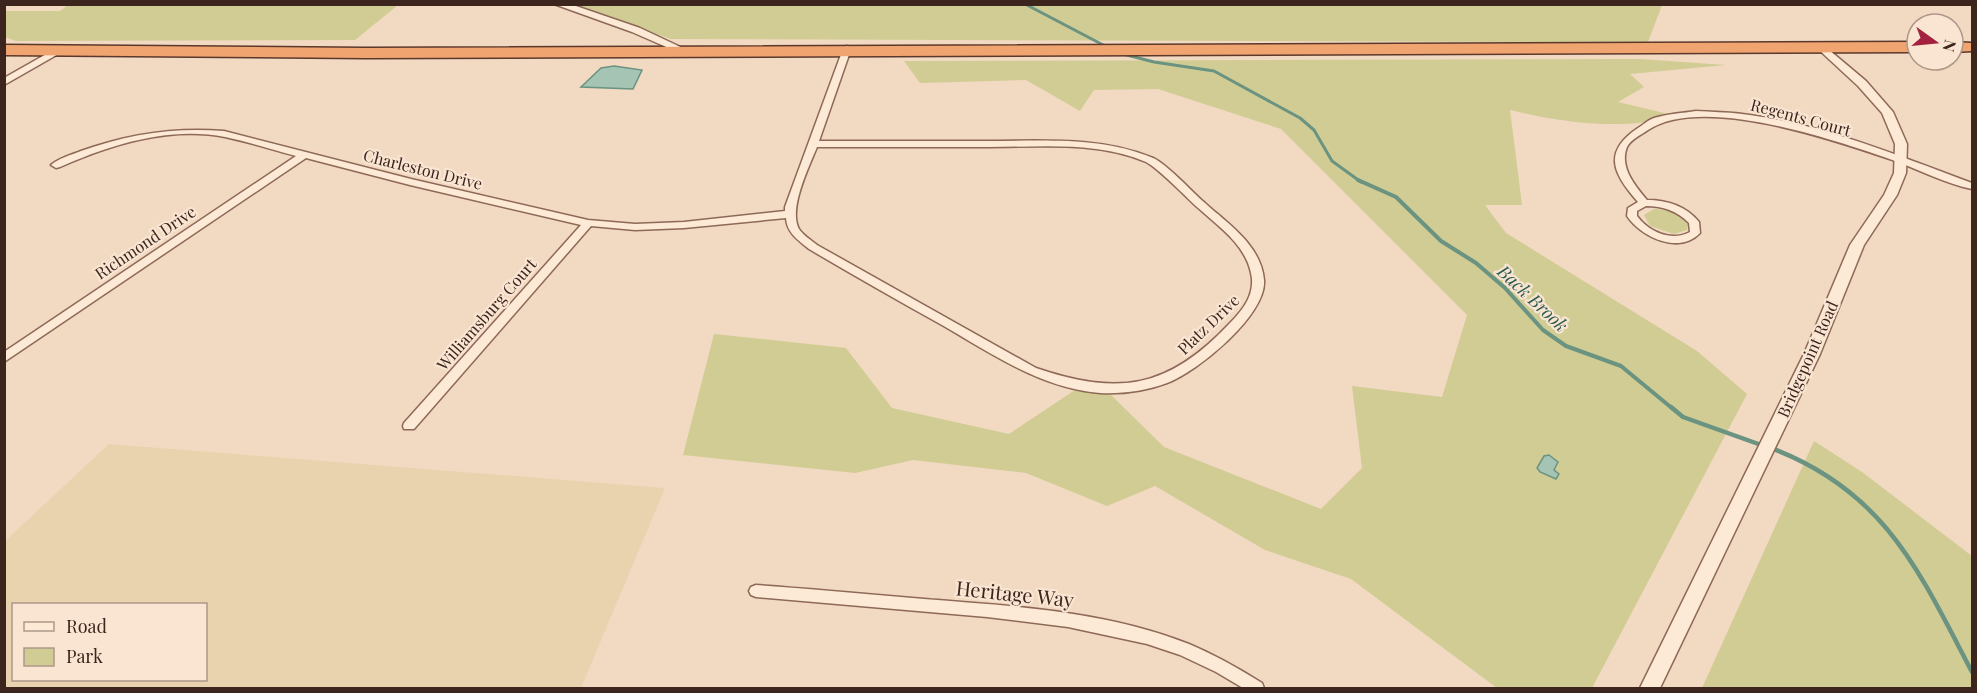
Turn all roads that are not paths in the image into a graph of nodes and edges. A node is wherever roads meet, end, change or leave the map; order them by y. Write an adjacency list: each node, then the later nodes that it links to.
1 (559, 4): 7 (street)
2 (1822, 47): 3 (highway); 4 (highway); 11 (street)
3 (1905, 47)
4 (847, 49): 7 (highway); 9 (street)
5 (4, 50): 6 (highway)
6 (57, 51): 7 (highway); 8 (street)
7 (684, 51)
8 (4, 82)
9 (813, 144): 15 (street); 15 (street, Platz Drive)
10 (304, 154): 12 (street, Charleston Drive); 16 (street, Charleston Drive); 17 (street, Richmond Drive)
11 (1902, 162): 13 (street, Regents Court); 14 (street, Regents Court); 21 (street, Bridgepoint Road)
12 (56, 165)
13 (1972, 186)
14 (1644, 203): 14 (street)
15 (789, 214): 16 (street, Charleston Drive)
16 (588, 223): 18 (street, Williamsburg Court)
17 (4, 358)
18 (409, 426)
19 (756, 591): 20 (street, Heritage Way)
20 (1256, 688)
21 (1650, 688)

